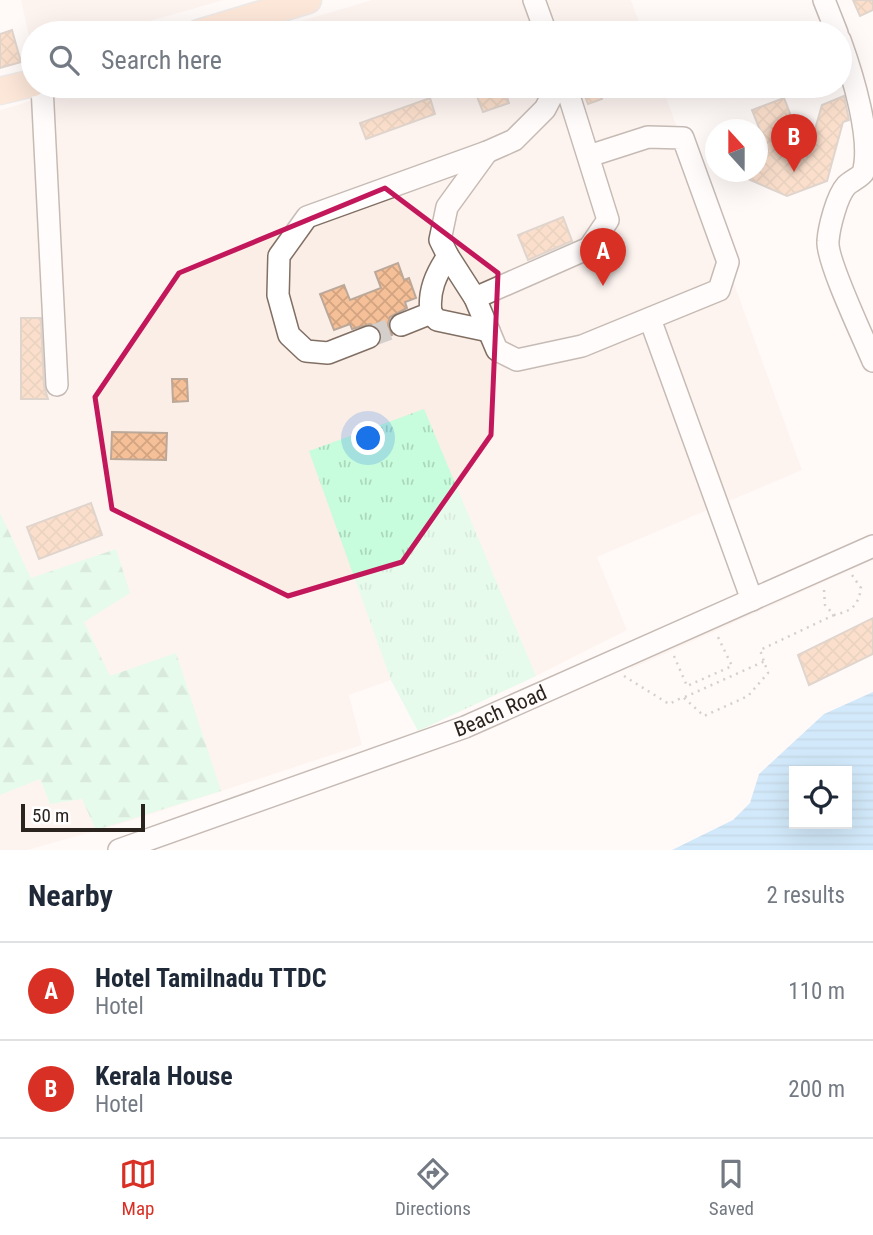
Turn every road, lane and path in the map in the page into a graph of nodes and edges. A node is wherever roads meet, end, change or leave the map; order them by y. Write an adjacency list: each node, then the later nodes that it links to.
1 (308, 0): 4 (main road)
2 (534, 0): 5 (street)
3 (824, 0): 6 (street)
4 (239, 21)
5 (542, 21)
6 (832, 21)
7 (852, 72): 16 (street)
8 (21, 86): 9 (main road)
9 (0, 91)
10 (43, 98): 25 (street)
11 (551, 98): 13 (street)
12 (570, 98): 14 (street)
13 (487, 152): 17 (street); 23 (street)
14 (589, 156): 18 (street); 20 (street)
15 (873, 181): 16 (street)
16 (845, 187): 24 (street)
17 (448, 256): 18 (street); 19 (street)
18 (475, 298): 22 (street)
19 (431, 313): 21 (street); 22 (street)
20 (650, 319): 22 (street); 29 (street)
21 (401, 325)
22 (489, 331)
23 (369, 337)
24 (873, 361)
25 (57, 385)
26 (873, 547): 29 (street, Beach Road)
27 (852, 575): 30 (path)
28 (824, 588): 30 (path)
29 (752, 600): 36 (street, Beach Road)
30 (834, 615): 33 (path)
31 (717, 635): 32 (path)
32 (673, 654)
33 (765, 661): 35 (path); 35 (path)
34 (624, 676): 35 (path)
35 (683, 698)
36 (119, 850)

